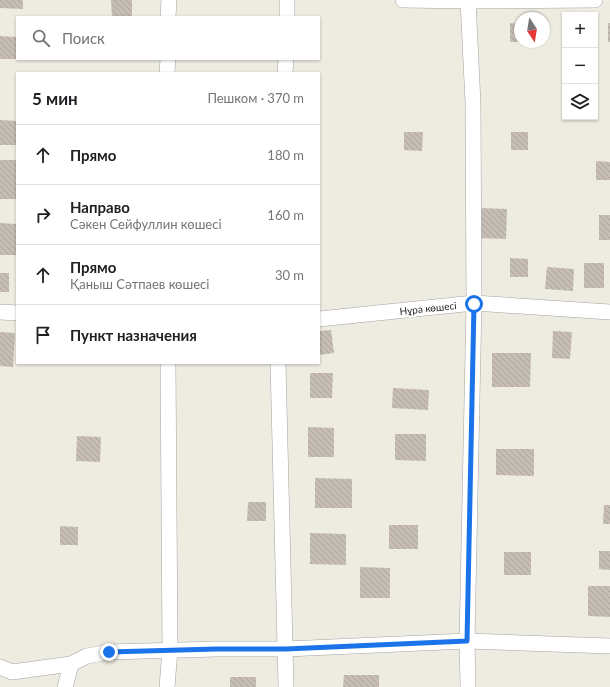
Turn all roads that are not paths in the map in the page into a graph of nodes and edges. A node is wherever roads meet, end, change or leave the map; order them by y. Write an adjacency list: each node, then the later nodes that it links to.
1 (169, 0): 6 (street)
2 (287, 0): 7 (street)
3 (403, 0): 5 (street)
4 (595, 0): 5 (street)
5 (468, 1): 12 (street)
6 (168, 16)
7 (287, 16)
8 (168, 60): 10 (street)
9 (286, 60): 11 (street)
10 (167, 72)
11 (285, 72)
12 (474, 304): 14 (street, Нұра көшесі); 16 (street, Нұра көшесі); 19 (street)
13 (0, 312): 15 (street)
14 (610, 312)
15 (16, 313)
16 (320, 318)
17 (168, 364): 22 (street)
18 (278, 364): 21 (street)
19 (467, 641): 20 (street); 21 (street); 28 (street)
20 (610, 646)
21 (286, 649): 22 (street); 27 (street)
22 (170, 650): 23 (street); 26 (street)
23 (71, 664): 24 (street); 25 (street)
24 (0, 667)
25 (65, 687)
26 (167, 687)
27 (286, 687)
28 (468, 687)

